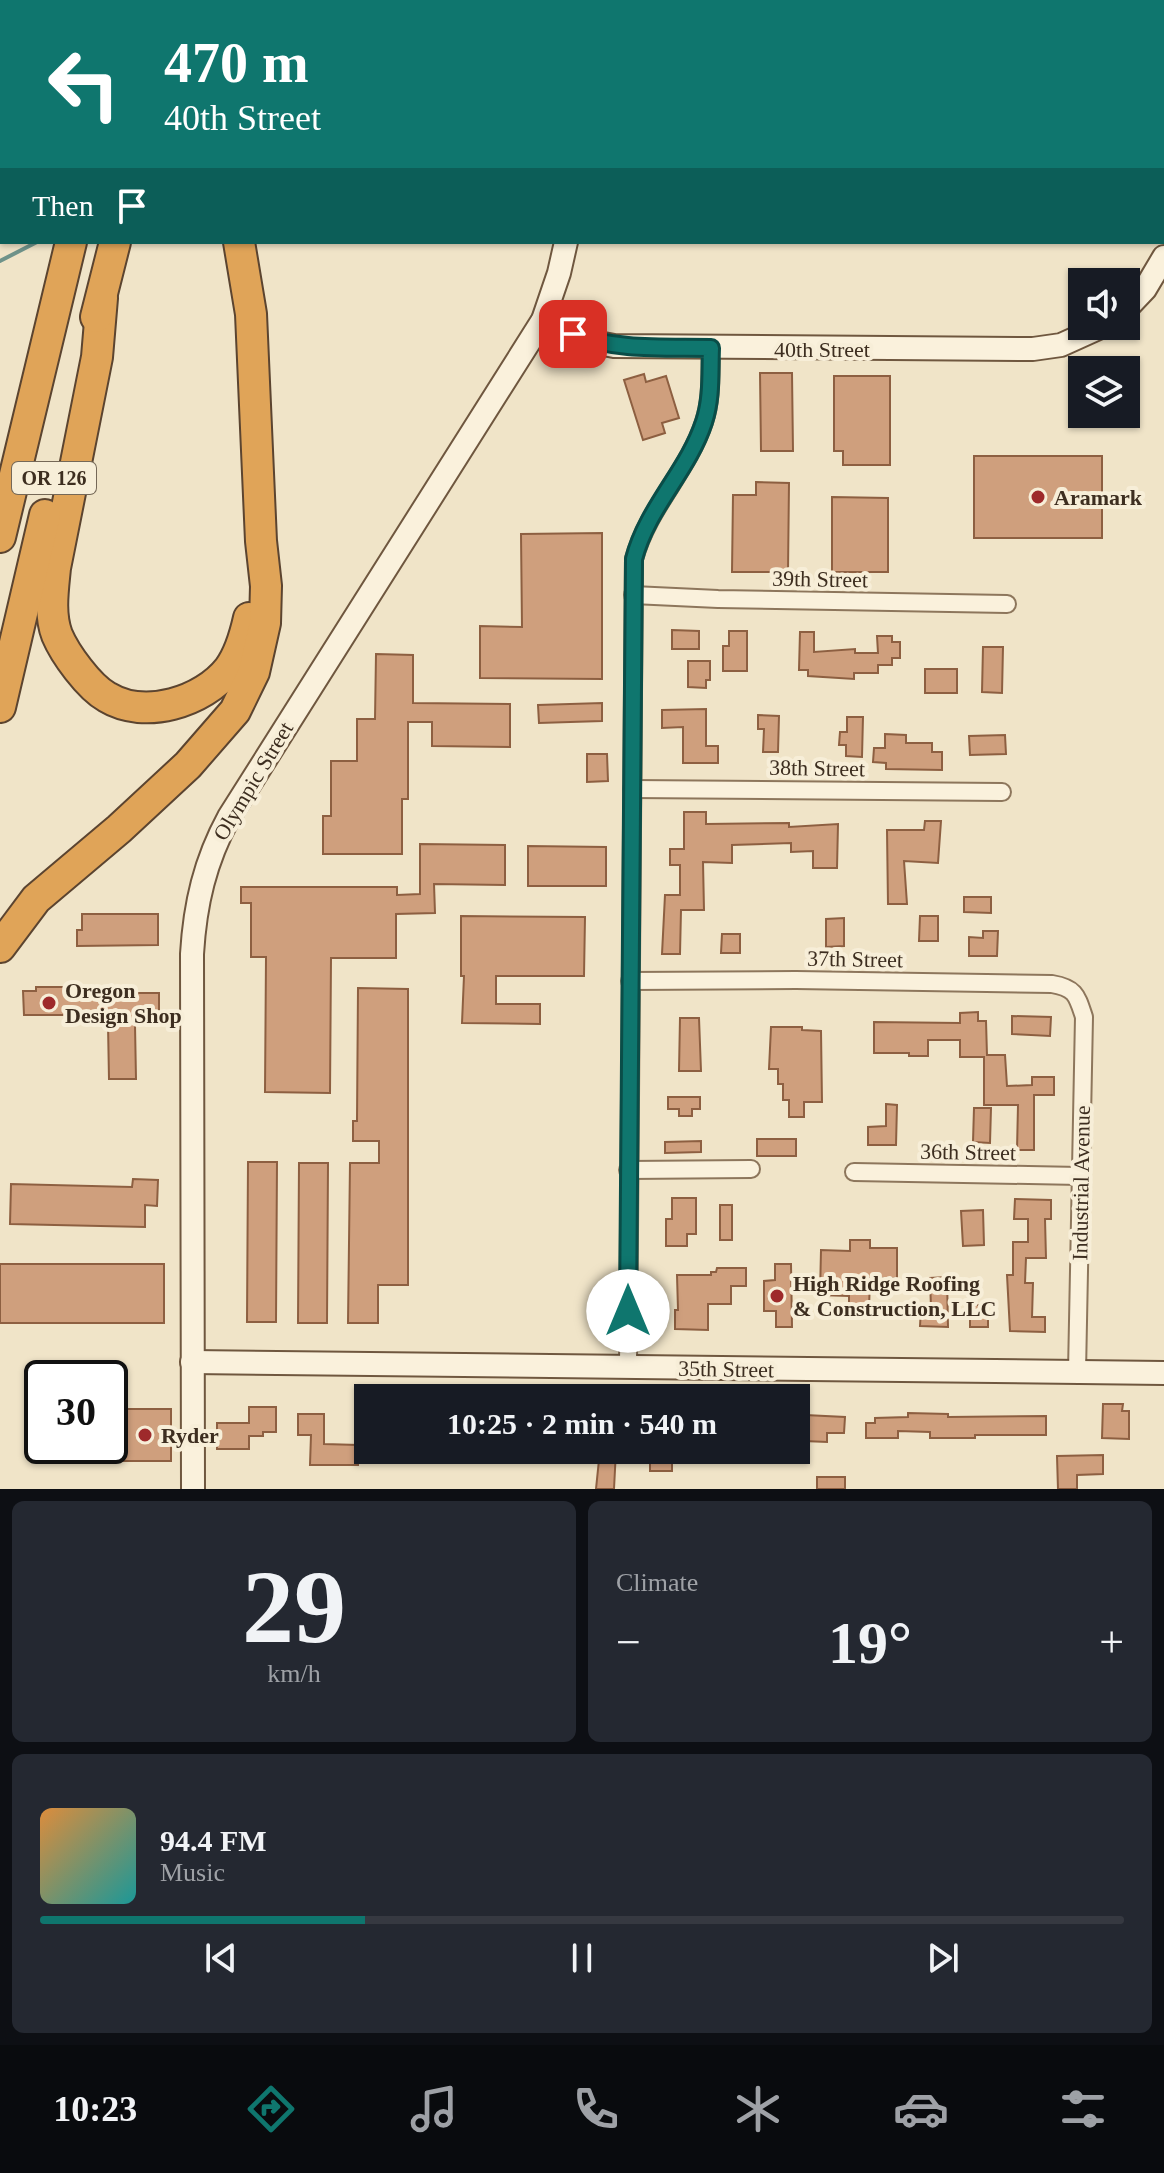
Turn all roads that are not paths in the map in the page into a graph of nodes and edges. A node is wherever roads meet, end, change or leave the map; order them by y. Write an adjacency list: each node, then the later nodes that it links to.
1 (71, 244): 11 (highway, OR 126)
2 (239, 244): 14 (highway)
3 (566, 244): 8 (street, Olympic Street)
4 (114, 246): 7 (highway, OR 126)
5 (1164, 257): 6 (street)
6 (1140, 294)
7 (102, 298): 14 (highway); 17 (highway, OR 126)
8 (543, 320): 10 (street, 40th Street); 27 (street, Olympic Street)
9 (1072, 340): 10 (street, 40th Street)
10 (711, 348): 15 (street)
11 (41, 364): 12 (highway); 13 (highway, OR 126)
12 (0, 471)
13 (0, 537)
14 (261, 541): 20 (highway)
15 (633, 595): 16 (street, 39th Street); 18 (street)
16 (1007, 604)
17 (0, 707)
18 (632, 789): 19 (street, 38th Street); 21 (street)
19 (1002, 792)
20 (0, 947)
21 (630, 981): 22 (street, 37th Street); 24 (street)
22 (1077, 996): 26 (street, Industrial Avenue)
23 (751, 1169): 24 (street)
24 (628, 1170): 28 (street)
25 (854, 1172): 26 (street, 36th Street)
26 (1080, 1176): 29 (street, Industrial Avenue)
27 (192, 1362): 28 (street, 35th Street); 31 (street, Olympic Street)
28 (628, 1368): 29 (street, 35th Street)
29 (1077, 1372): 30 (street, 35th Street)
30 (1164, 1373)
31 (193, 1489)

